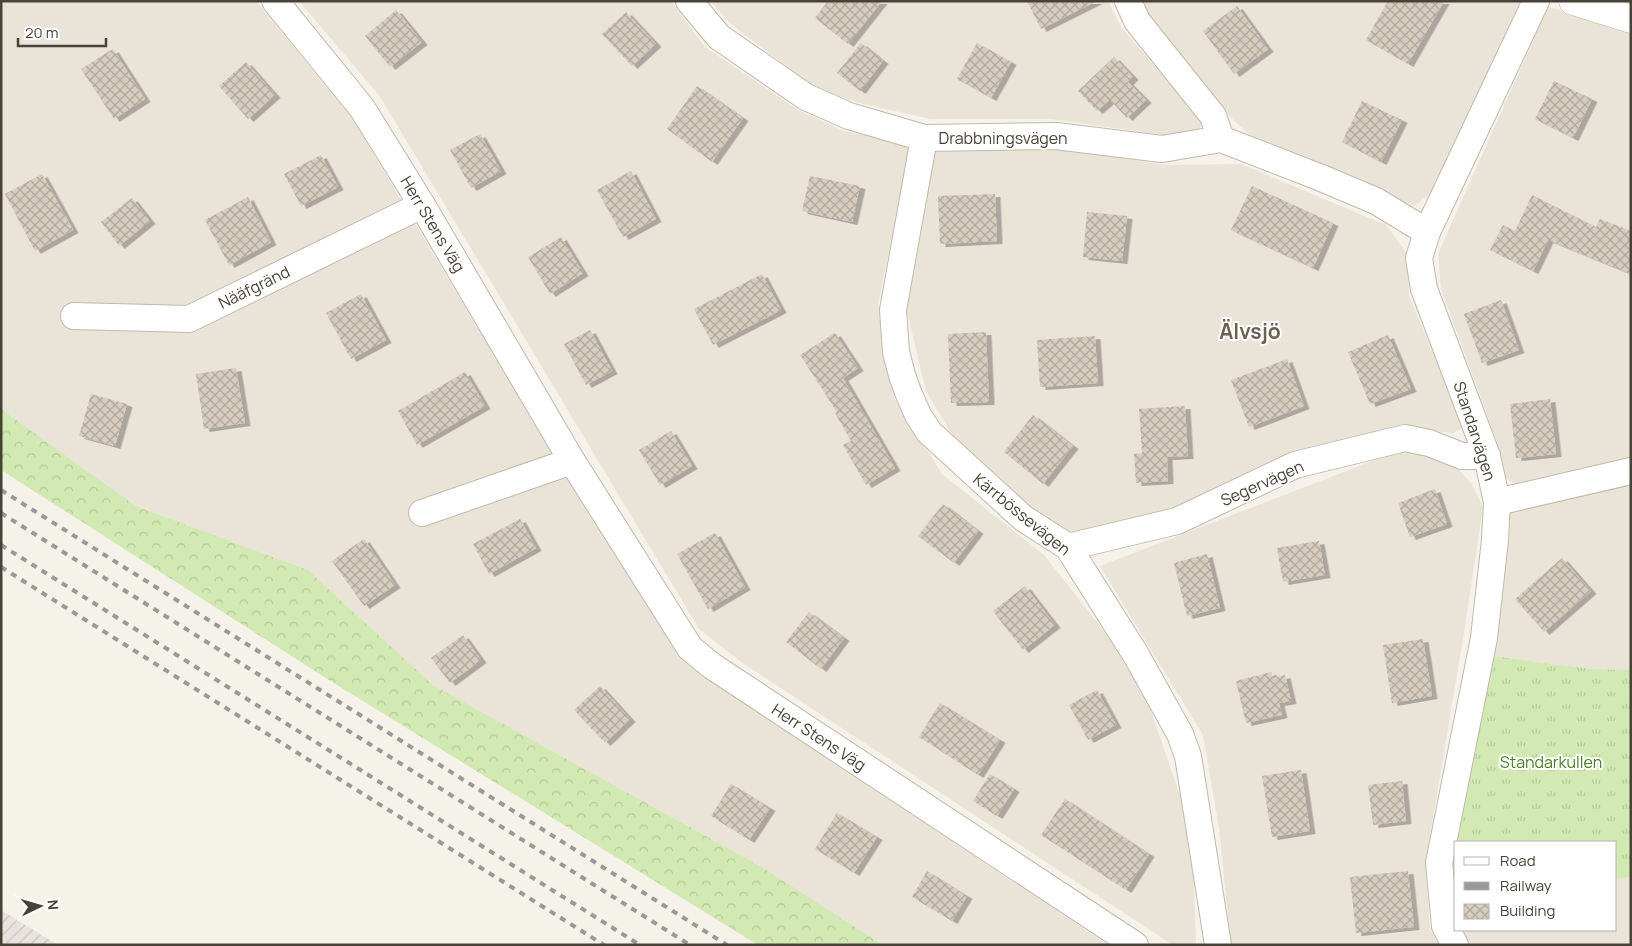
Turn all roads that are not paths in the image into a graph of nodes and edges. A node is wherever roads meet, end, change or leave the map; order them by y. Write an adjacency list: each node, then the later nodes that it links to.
1 (275, 1): 9 (street, Herr Stens Väg)
2 (690, 1): 7 (street, Drabbningsvägen)
3 (1128, 1): 8 (street)
4 (1536, 1): 10 (street, Standarvägen)
5 (1572, 1): 6 (street)
6 (1631, 19)
7 (924, 138): 8 (street, Drabbningsvägen); 17 (street, Kärrbössevägen)
8 (1221, 138): 10 (street)
9 (422, 205): 11 (street, Nääfgränd); 13 (street, Herr Stens Väg)
10 (1428, 232): 12 (street, Standarvägen)
11 (74, 316)
12 (1487, 456): 15 (street, Standarvägen); 17 (street, Segervägen)
13 (572, 461): 16 (street); 18 (street, Herr Stens Väg)
14 (1631, 471): 15 (street)
15 (1497, 502): 20 (street, Standarvägen)
16 (422, 513)
17 (1068, 547): 19 (street, Kärrbössevägen)
18 (1135, 945)
19 (1218, 945)
20 (1455, 945)

